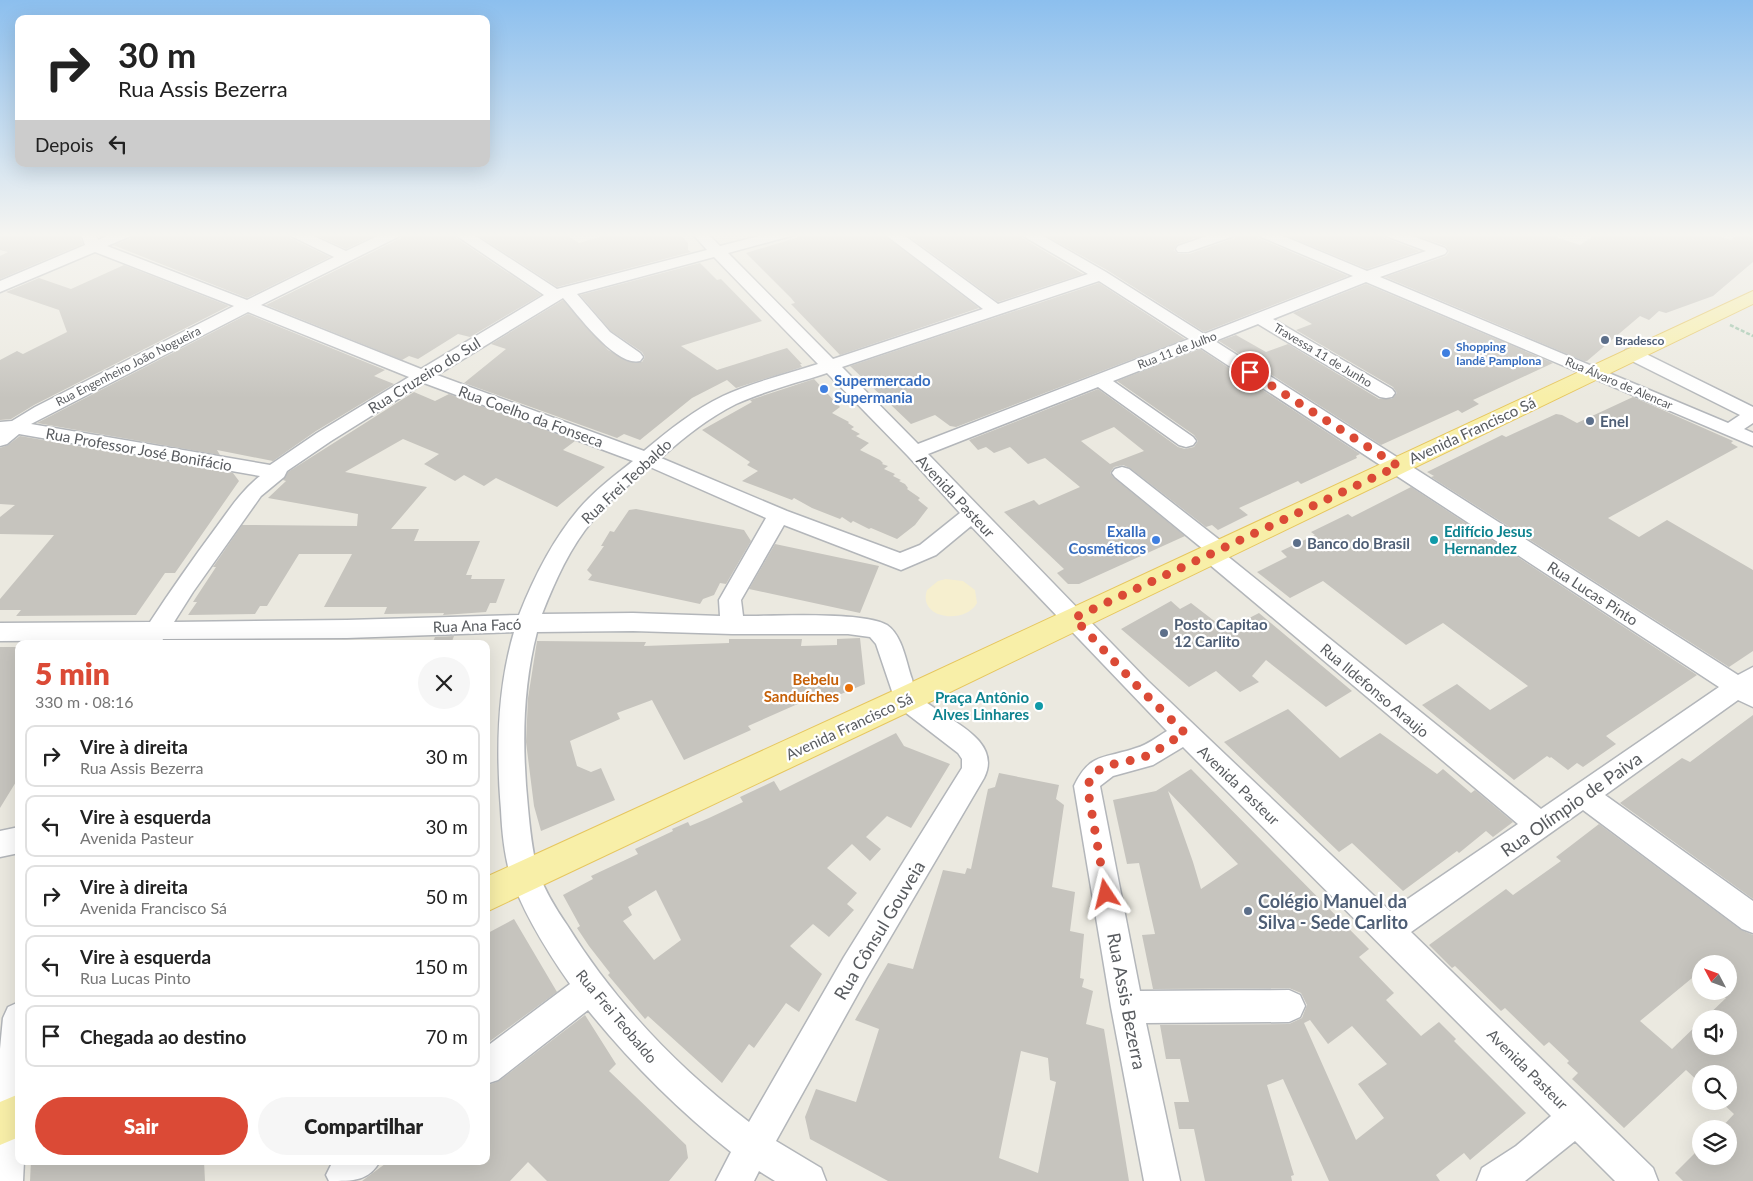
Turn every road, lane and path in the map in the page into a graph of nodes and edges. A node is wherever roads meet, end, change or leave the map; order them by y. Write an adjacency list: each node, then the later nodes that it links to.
1 (206, 288): 13 (street, Rua Coelho da Fonseca)
2 (283, 288): 13 (street, Rua Engenheiro João Nogueira)
3 (553, 288): 11 (street)
4 (579, 288): 11 (street, Rua Cruzeiro do Sul)
5 (753, 288): 21 (street, Avenida Pasteur)
6 (966, 288): 14 (street)
7 (1061, 288): 14 (street, Rua Frei Teobaldo)
8 (1121, 288): 18 (street, Rua Lucas Pinto)
9 (1336, 288): 15 (street, Rua 11 de Julho)
10 (1395, 288): 22 (street, Rua Álvaro de Alencar)
11 (561, 293): 20 (street); 23 (street, Rua Cruzeiro do Sul)
12 (1753, 296): 19 (main road, Avenida Francisco Sá)
13 (248, 306): 23 (street, Rua Coelho da Fonseca); 26 (street, Rua Engenheiro João Nogueira)
14 (995, 310): 21 (street, Rua Frei Teobaldo)
15 (1260, 318): 18 (street, Rua 11 de Julho); 25 (street, Travessa 11 de Junho)
16 (1724, 323): 17 (path)
17 (1753, 336)
18 (1200, 340): 24 (street, Rua 11 de Julho); 33 (street, Rua Lucas Pinto)
19 (1632, 354): 22 (main road, Avenida Francisco Sá); 27 (street)
20 (634, 357)
21 (829, 366): 31 (street, Avenida Pasteur); 32 (street, Rua Frei Teobaldo)
22 (1593, 373): 27 (street, Rua Álvaro de Alencar); 33 (main road, Avenida Francisco Sá)
23 (422, 376): 32 (street, Rua Coelho da Fonseca); 35 (street, Rua Cruzeiro do Sul)
24 (1100, 380): 30 (street); 31 (street, Rua 11 de Julho)
25 (1386, 393)
26 (9, 426): 28 (street, Rua Engenheiro João Nogueira); 35 (street, Rua Professor José Bonifácio)
27 (1730, 430): 29 (street, Rua Álvaro de Alencar)
28 (0, 440)
29 (1753, 440)
30 (1186, 442)
31 (915, 452): 36 (street, Avenida Pasteur)
32 (647, 459): 37 (street, Rua Coelho da Fonseca); 40 (street, Rua Frei Teobaldo)
33 (1398, 466): 38 (main road, Avenida Francisco Sá); 45 (street, Rua Lucas Pinto)
34 (1122, 472): 38 (street, Rua Ildefonso Araujo)
35 (277, 473): 44 (street, Rua Cruzeiro do Sul)
36 (972, 514): 37 (street, Rua Coelho da Fonseca); 39 (street, Avenida Pasteur)
37 (780, 516): 41 (street)
38 (1214, 552): 39 (main road, Avenida Francisco Sá); 49 (street, Rua Ildefonso Araujo)
39 (1074, 618): 46 (main road, Avenida Francisco Sá); 47 (street, Avenida Pasteur)
40 (526, 623): 41 (street, Rua Ana Facó); 43 (street, Rua Ana Facó); 52 (street, Rua Frei Teobaldo)
41 (732, 625): 46 (street, Rua Ana Facó)
42 (0, 632): 44 (street, Rua Ana Facó)
43 (432, 635): 44 (street, Rua Ana Facó)
44 (151, 638)
45 (1748, 688): 48 (street, Rua Olímpio de Paiva)
46 (906, 699): 52 (main road, Avenida Francisco Sá); 63 (street, Rua Cônsul Gouveia)
47 (1185, 733): 55 (street, Avenida Pasteur); 58 (street, Rua Assis Bezerra)
48 (1584, 795): 49 (street, Rua Olímpio de Paiva); 54 (street)
49 (1540, 825): 55 (street, Rua Olímpio de Paiva)
50 (15, 841): 51 (street)
51 (0, 844)
52 (526, 877): 53 (main road, Avenida Francisco Sá); 56 (street, Rua Frei Teobaldo)
53 (490, 894)
54 (1753, 919)
55 (1388, 930): 61 (street, Avenida Pasteur)
56 (591, 988): 60 (street); 63 (street, Rua Frei Teobaldo)
57 (1290, 1006): 58 (street)
58 (1127, 1007): 67 (street, Rua Assis Bezerra)
59 (15, 1063): 62 (street)
60 (490, 1065)
61 (1577, 1117): 68 (street); 69 (street, Avenida Pasteur)
62 (10, 1120): 64 (street)
63 (754, 1147): 65 (street, Rua Cônsul Gouveia); 66 (street, Rua Frei Teobaldo)
64 (5, 1181)
65 (734, 1181)
66 (808, 1181)
67 (1162, 1181)
68 (1495, 1181)
69 (1640, 1181)

